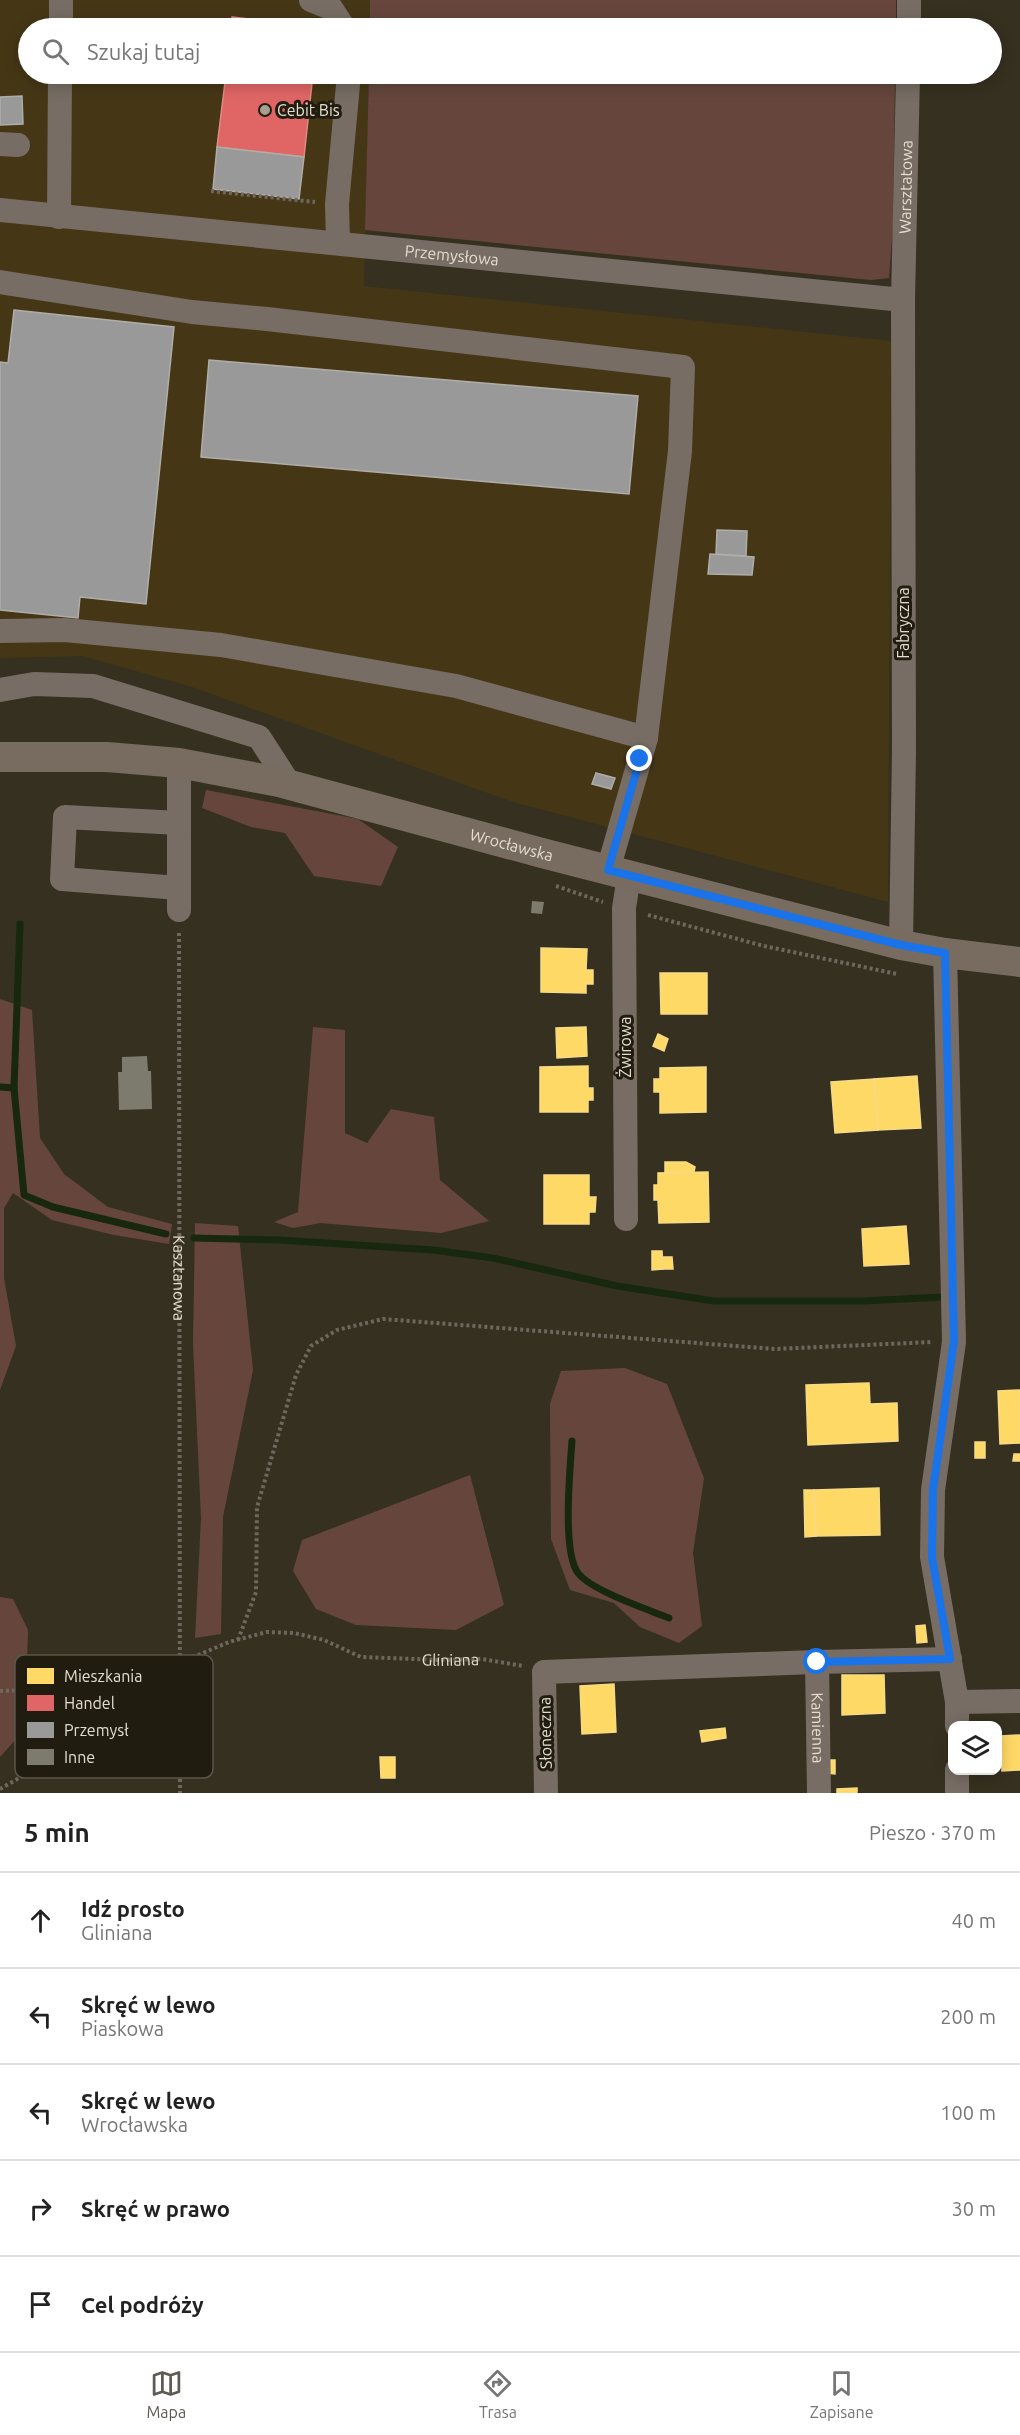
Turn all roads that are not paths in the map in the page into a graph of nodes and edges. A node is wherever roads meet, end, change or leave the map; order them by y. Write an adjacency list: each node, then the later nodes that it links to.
1 (61, 0): 4 (street)
2 (311, 0): 5 (street)
3 (909, 0): 6 (street)
4 (61, 18)
5 (338, 18)
6 (909, 18)
7 (60, 84): 11 (street)
8 (348, 84): 12 (street)
9 (908, 84): 14 (street, Warsztatowa)
10 (0, 210): 11 (street, Przemysłowa)
11 (59, 217): 12 (street, Przemysłowa)
12 (338, 243): 14 (street, Przemysłowa)
13 (0, 282): 17 (street, Żwirowa)
14 (903, 300): 23 (street, Fabryczna)
15 (0, 631): 17 (street)
16 (0, 690): 20 (street)
17 (646, 738): 22 (street, Żwirowa)
18 (0, 757): 19 (main road, Wrocławska)
19 (179, 763): 20 (main road, Wrocławska); 21 (street)
20 (290, 785): 22 (main road, Wrocławska)
21 (179, 823): 21 (street)
22 (619, 873): 23 (main road, Wrocławska); 26 (street, Żwirowa)
23 (901, 945): 24 (main road, Wrocławska)
24 (945, 953): 25 (main road, Wrocławska); 27 (street)
25 (1020, 962)
26 (626, 1219)
27 (950, 1659): 28 (street); 30 (street)
28 (817, 1662): 32 (street, Słoneczna); 33 (street, Kamienna)
29 (1020, 1701): 30 (street)
30 (957, 1714)
31 (957, 1775): 34 (street)
32 (546, 1793)
33 (819, 1793)
34 (957, 1793)

